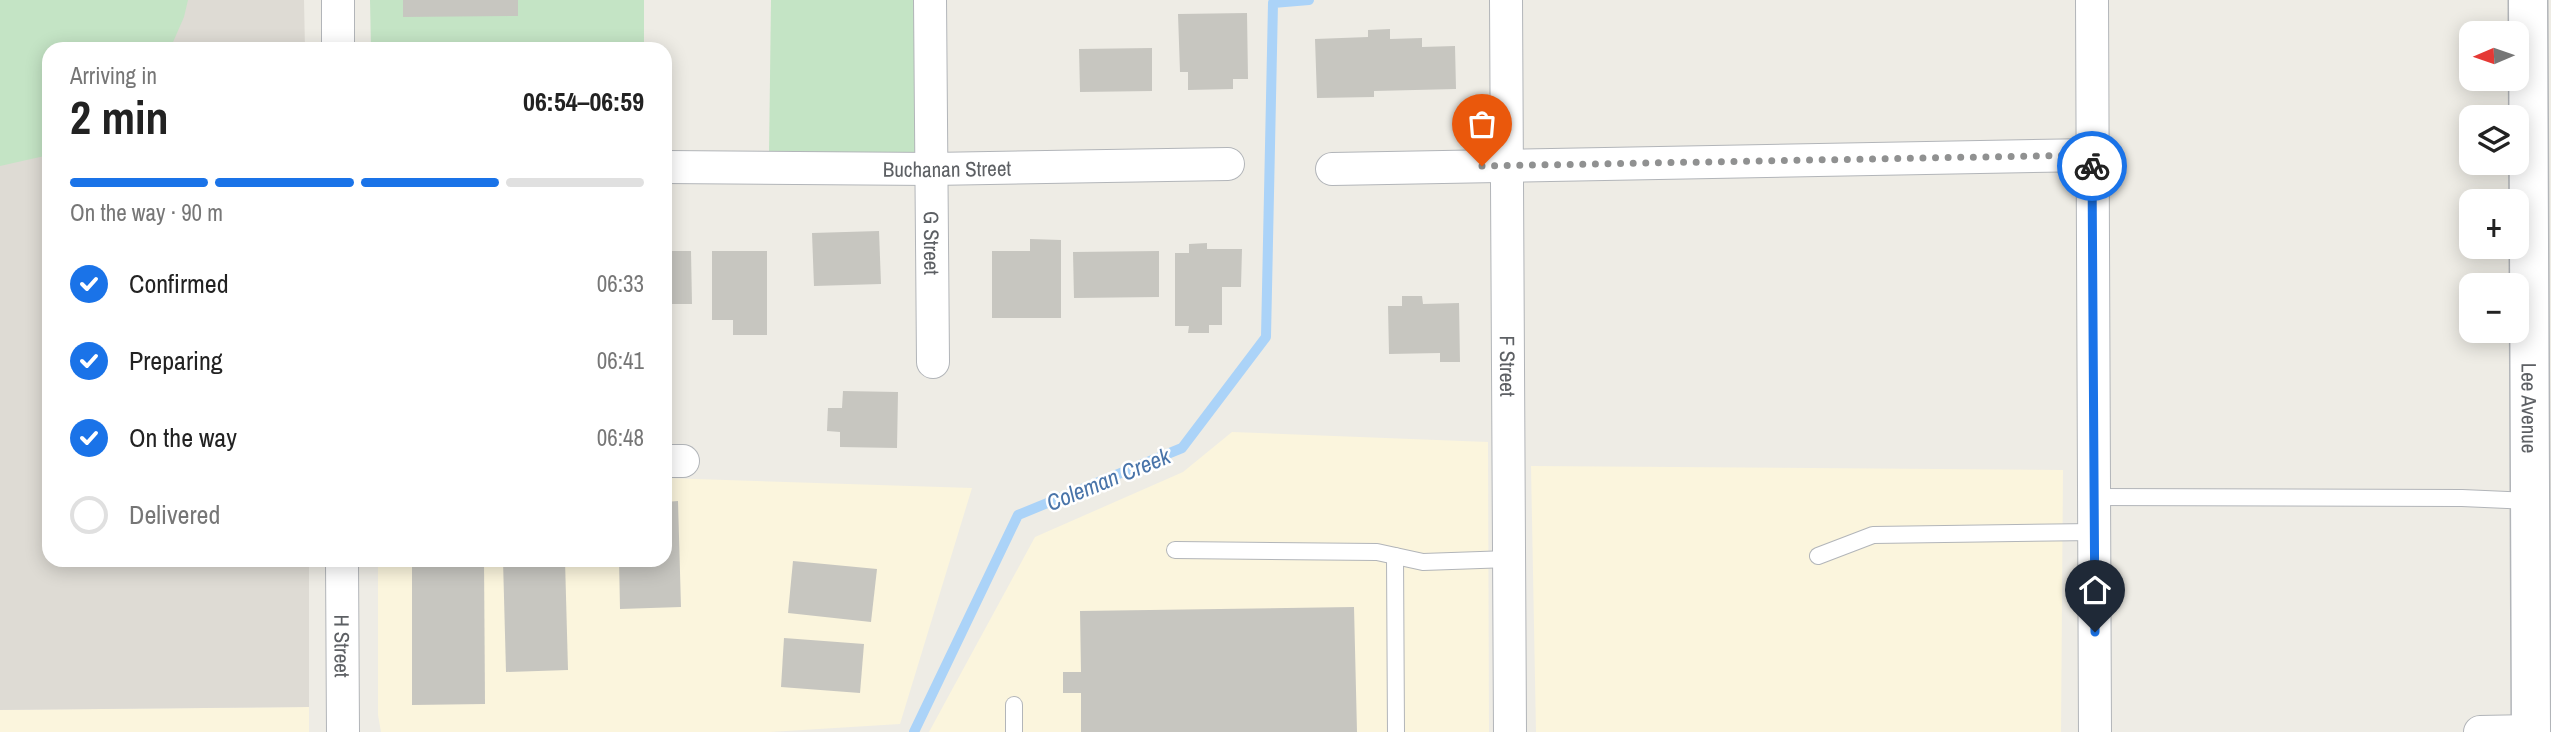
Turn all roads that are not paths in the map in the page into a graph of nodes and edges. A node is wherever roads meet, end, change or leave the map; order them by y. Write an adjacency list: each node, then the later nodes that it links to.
1 (338, 0): 6 (street)
2 (930, 0): 11 (street, G Street)
3 (1506, 0): 9 (street, F Street)
4 (2092, 0): 7 (street)
5 (2528, 0): 15 (street, Lee Avenue)
6 (338, 42)
7 (2092, 155): 9 (street); 14 (street)
8 (1228, 164): 11 (street, Buchanan Street)
9 (1507, 165): 12 (street); 20 (street, F Street)
10 (672, 167): 11 (street, Buchanan Street)
11 (932, 169): 13 (street, G Street)
12 (1332, 169)
13 (933, 362)
14 (2094, 497): 15 (lane); 16 (street)
15 (2530, 501): 23 (street, Lee Avenue)
16 (2094, 532): 19 (lane); 28 (street)
17 (1175, 550): 18 (lane)
18 (1395, 556): 20 (lane); 26 (lane)
19 (1818, 556)
20 (1509, 559): 27 (street, F Street)
21 (342, 567): 24 (street, H Street)
22 (1014, 705): 25 (lane)
23 (2534, 721): 29 (street)
24 (342, 732)
25 (1014, 732)
26 (1396, 732)
27 (1510, 732)
28 (2095, 732)
29 (2480, 732)

